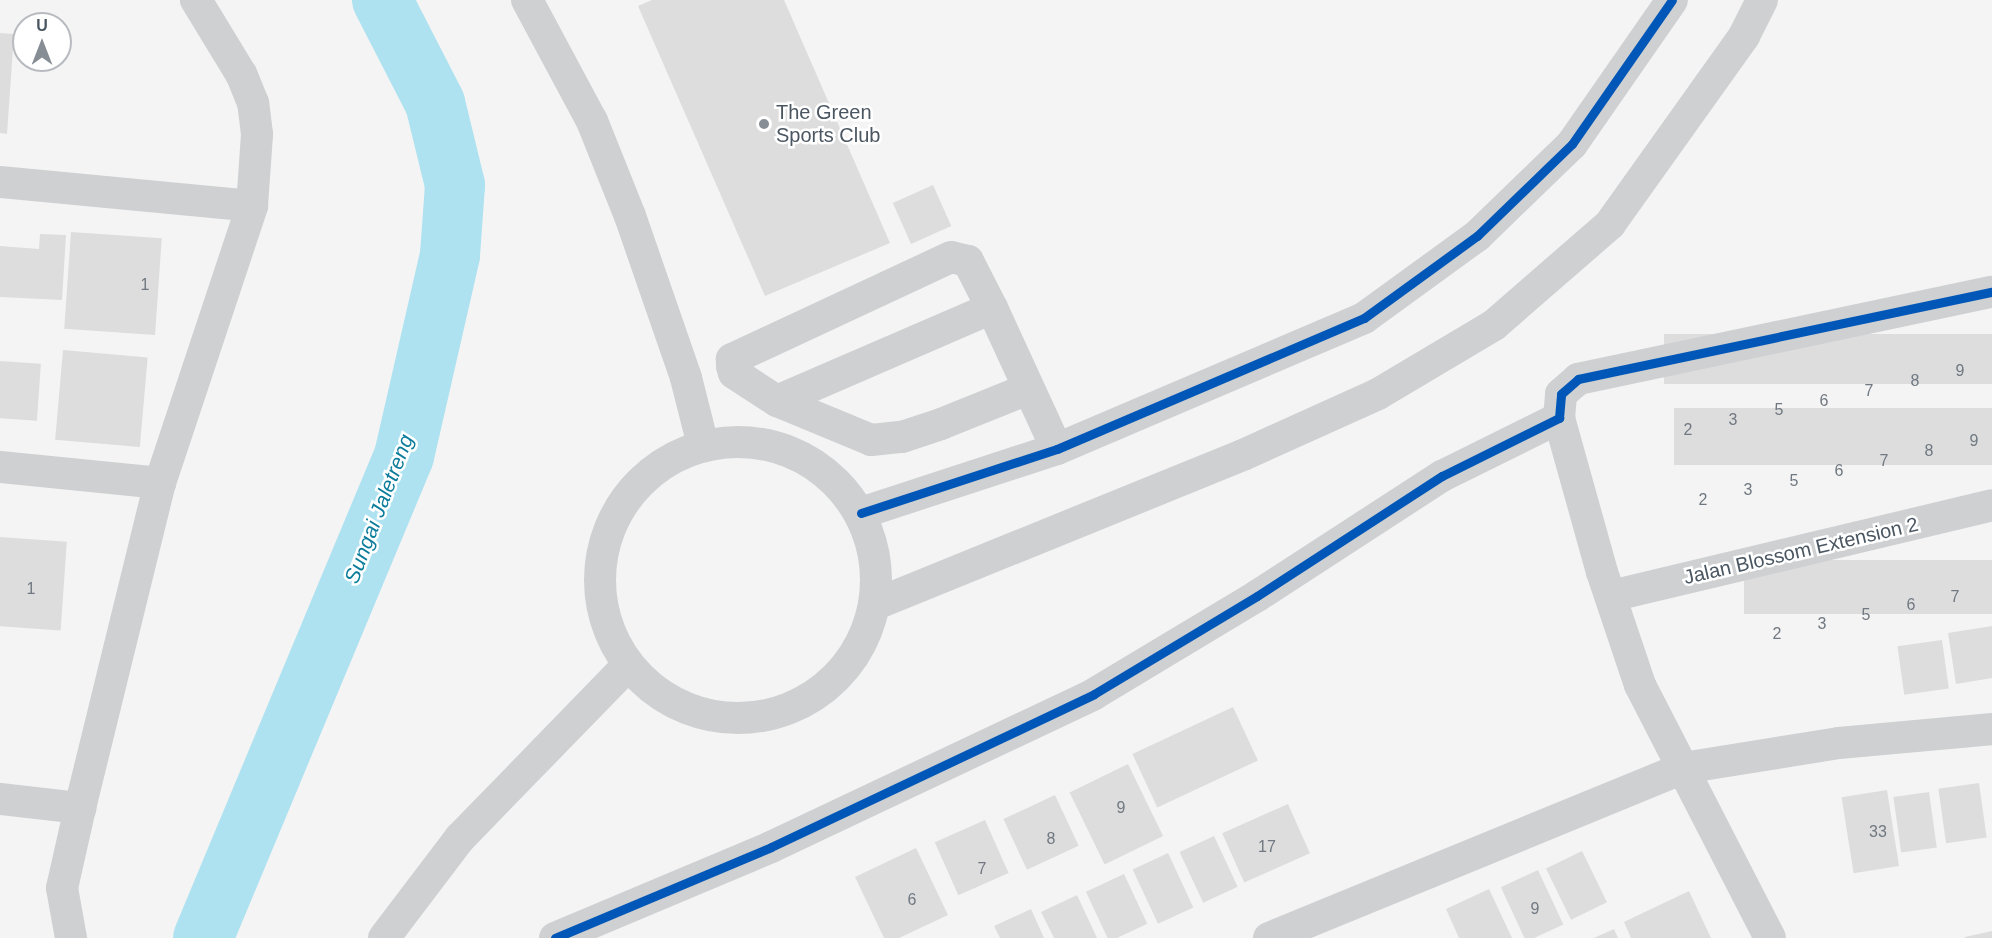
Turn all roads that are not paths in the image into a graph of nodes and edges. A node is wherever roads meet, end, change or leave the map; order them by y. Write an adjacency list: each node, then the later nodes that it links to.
1 (196, 0): 6 (street)
2 (528, 0): 12 (street)
3 (1672, 0): 13 (street)
4 (1762, 0): 19 (street)
5 (0, 182): 6 (street)
6 (252, 206): 15 (street)
7 (1992, 292): 11 (street)
8 (992, 308): 9 (street); 10 (street); 10 (street)
9 (1028, 389): 10 (street); 13 (street)
10 (777, 402)
11 (1559, 418): 18 (street); 27 (street)
12 (704, 445): 17 (street); 20 (street)
13 (1057, 449): 17 (street)
14 (0, 467): 15 (street)
15 (160, 483): 24 (street)
16 (1992, 505): 18 (street, Jalan Blossom Extension 2)
17 (861, 513): 19 (street)
18 (1611, 596): 22 (street)
19 (876, 604): 20 (street)
20 (628, 665): 26 (street)
21 (1992, 729): 22 (street)
22 (1683, 768): 28 (street); 29 (street)
23 (0, 799): 24 (street)
24 (80, 808): 25 (street)
25 (72, 938)
26 (384, 938)
27 (555, 938)
28 (1269, 938)
29 (1770, 938)

